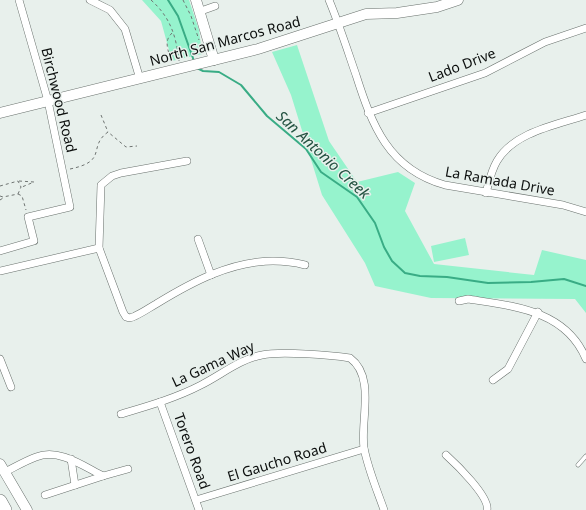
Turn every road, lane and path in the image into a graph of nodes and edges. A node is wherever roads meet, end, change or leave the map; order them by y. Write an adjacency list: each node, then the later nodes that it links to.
1 (19, 0): 17 (street, Birchwood Road)
2 (90, 0): 16 (street)
3 (151, 0): 12 (path)
4 (183, 0): 13 (path)
5 (196, 0): 9 (street)
6 (329, 0): 10 (street, La Ramada Drive)
7 (458, 0): 10 (street, North San Marcos Road)
8 (215, 6): 9 (street)
9 (201, 12): 14 (street)
10 (338, 22): 14 (street, North San Marcos Road); 19 (street, La Ramada Drive)
11 (586, 28): 19 (street, Lado Drive)
12 (173, 33): 15 (path); 15 (path)
13 (199, 41)
14 (214, 60): 15 (street, North San Marcos Road)
15 (182, 65): 16 (street, North San Marcos Road)
16 (140, 79): 17 (street, North San Marcos Road)
17 (48, 101): 18 (street, North San Marcos Road); 25 (street, Birchwood Road)
18 (0, 113)
19 (368, 114): 29 (street, La Ramada Drive)
20 (101, 115): 22 (path)
21 (586, 115): 29 (street)
22 (108, 132): 23 (path); 25 (path)
23 (137, 146)
24 (186, 161): 37 (street)
25 (63, 171): 35 (street, Birchwood Road)
26 (18, 181): 27 (path); 28 (path); 28 (path)
27 (0, 186)
28 (21, 187): 30 (path)
29 (486, 193): 34 (street, La Ramada Drive)
30 (18, 194): 32 (path); 35 (path)
31 (0, 196): 32 (path)
32 (3, 197): 33 (path)
33 (0, 200)
34 (586, 212)
35 (28, 217): 38 (street)
36 (198, 238): 41 (street)
37 (99, 248): 40 (street); 41 (street)
38 (0, 251)
39 (305, 265): 41 (street)
40 (0, 271)
41 (211, 275)
42 (459, 301): 43 (street)
43 (538, 312): 45 (street); 46 (street)
44 (0, 359): 47 (street)
45 (586, 359)
46 (493, 380)
47 (11, 387)
48 (160, 402): 49 (street, La Gama Way); 50 (street, La Gama Way); 60 (street, Torero Road)
49 (121, 414)
50 (364, 449): 60 (street, El Gaucho Road); 65 (street, La Gama Way)
51 (446, 455): 66 (street)
52 (586, 456): 54 (lane)
53 (71, 460): 55 (street); 57 (street); 58 (street)
54 (578, 465)
55 (3, 468): 63 (street)
56 (128, 469): 57 (street)
57 (103, 476): 58 (street)
58 (75, 485): 59 (street)
59 (45, 495)
60 (196, 500): 64 (street, Torero Road)
61 (0, 501): 62 (highway)
62 (5, 510)
63 (27, 510)
64 (200, 510)
65 (384, 510)
66 (487, 510)

